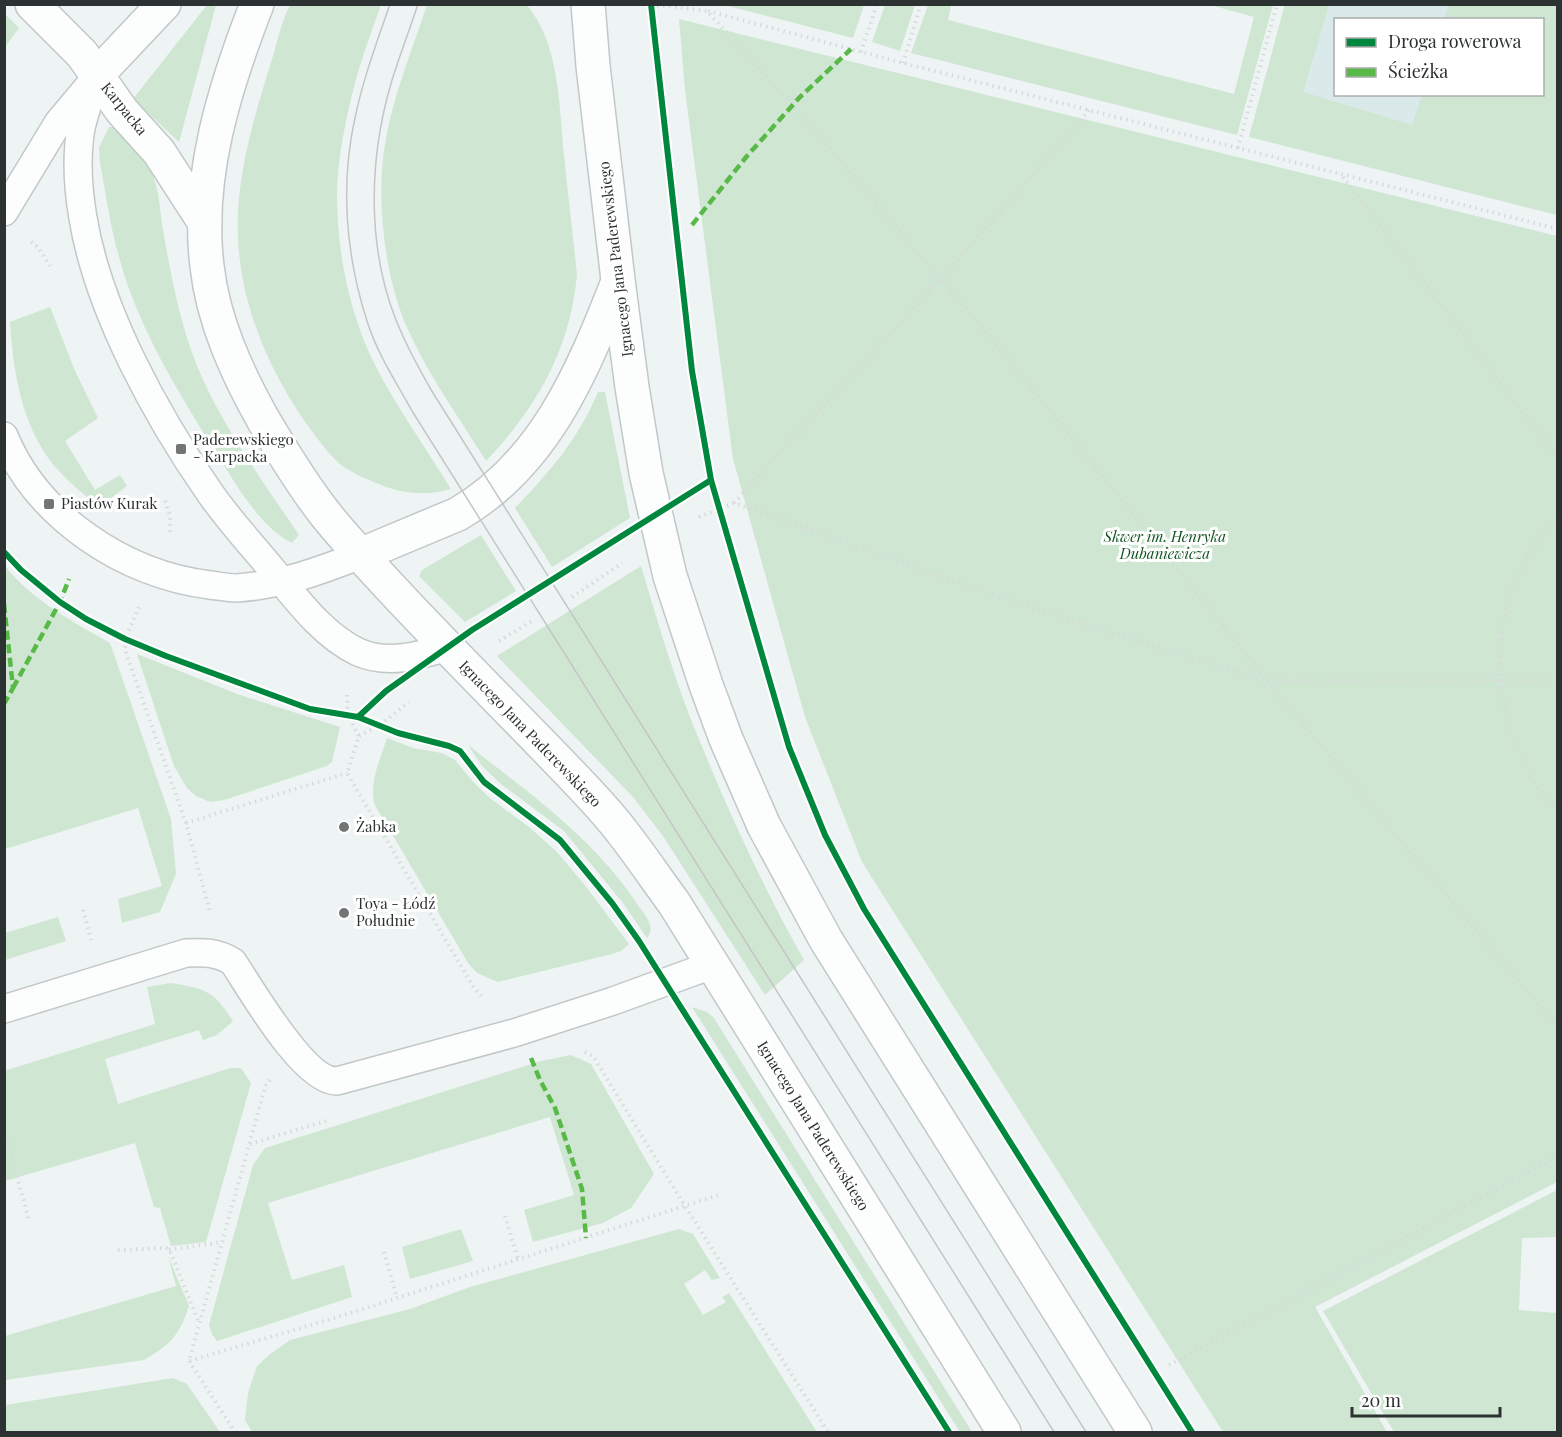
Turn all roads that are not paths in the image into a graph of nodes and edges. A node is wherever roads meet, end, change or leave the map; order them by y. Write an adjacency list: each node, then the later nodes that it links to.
1 (32, 4): 7 (main road, Karpacka)
2 (164, 4): 7 (main road)
3 (256, 4): 9 (main road, Ignacego Jana Paderewskiego)
4 (562, 4): 6 (main road)
5 (588, 4): 6 (main road, Ignacego Jana Paderewskiego)
6 (593, 66): 10 (main road, Ignacego Jana Paderewskiego)
7 (97, 75): 8 (lane); 9 (main road, Karpacka); 13 (lane)
8 (4, 212)
9 (205, 223): 12 (main road, Ignacego Jana Paderewskiego)
10 (618, 280): 12 (main road); 18 (main road, Ignacego Jana Paderewskiego)
11 (4, 436): 13 (lane)
12 (360, 555): 13 (lane); 14 (main road, Ignacego Jana Paderewskiego)
13 (283, 582): 14 (lane)
14 (447, 647): 15 (main road, Ignacego Jana Paderewskiego)
15 (712, 965): 16 (lane); 17 (main road, Ignacego Jana Paderewskiego)
16 (4, 1009)
17 (1004, 1432)
18 (1135, 1432)

